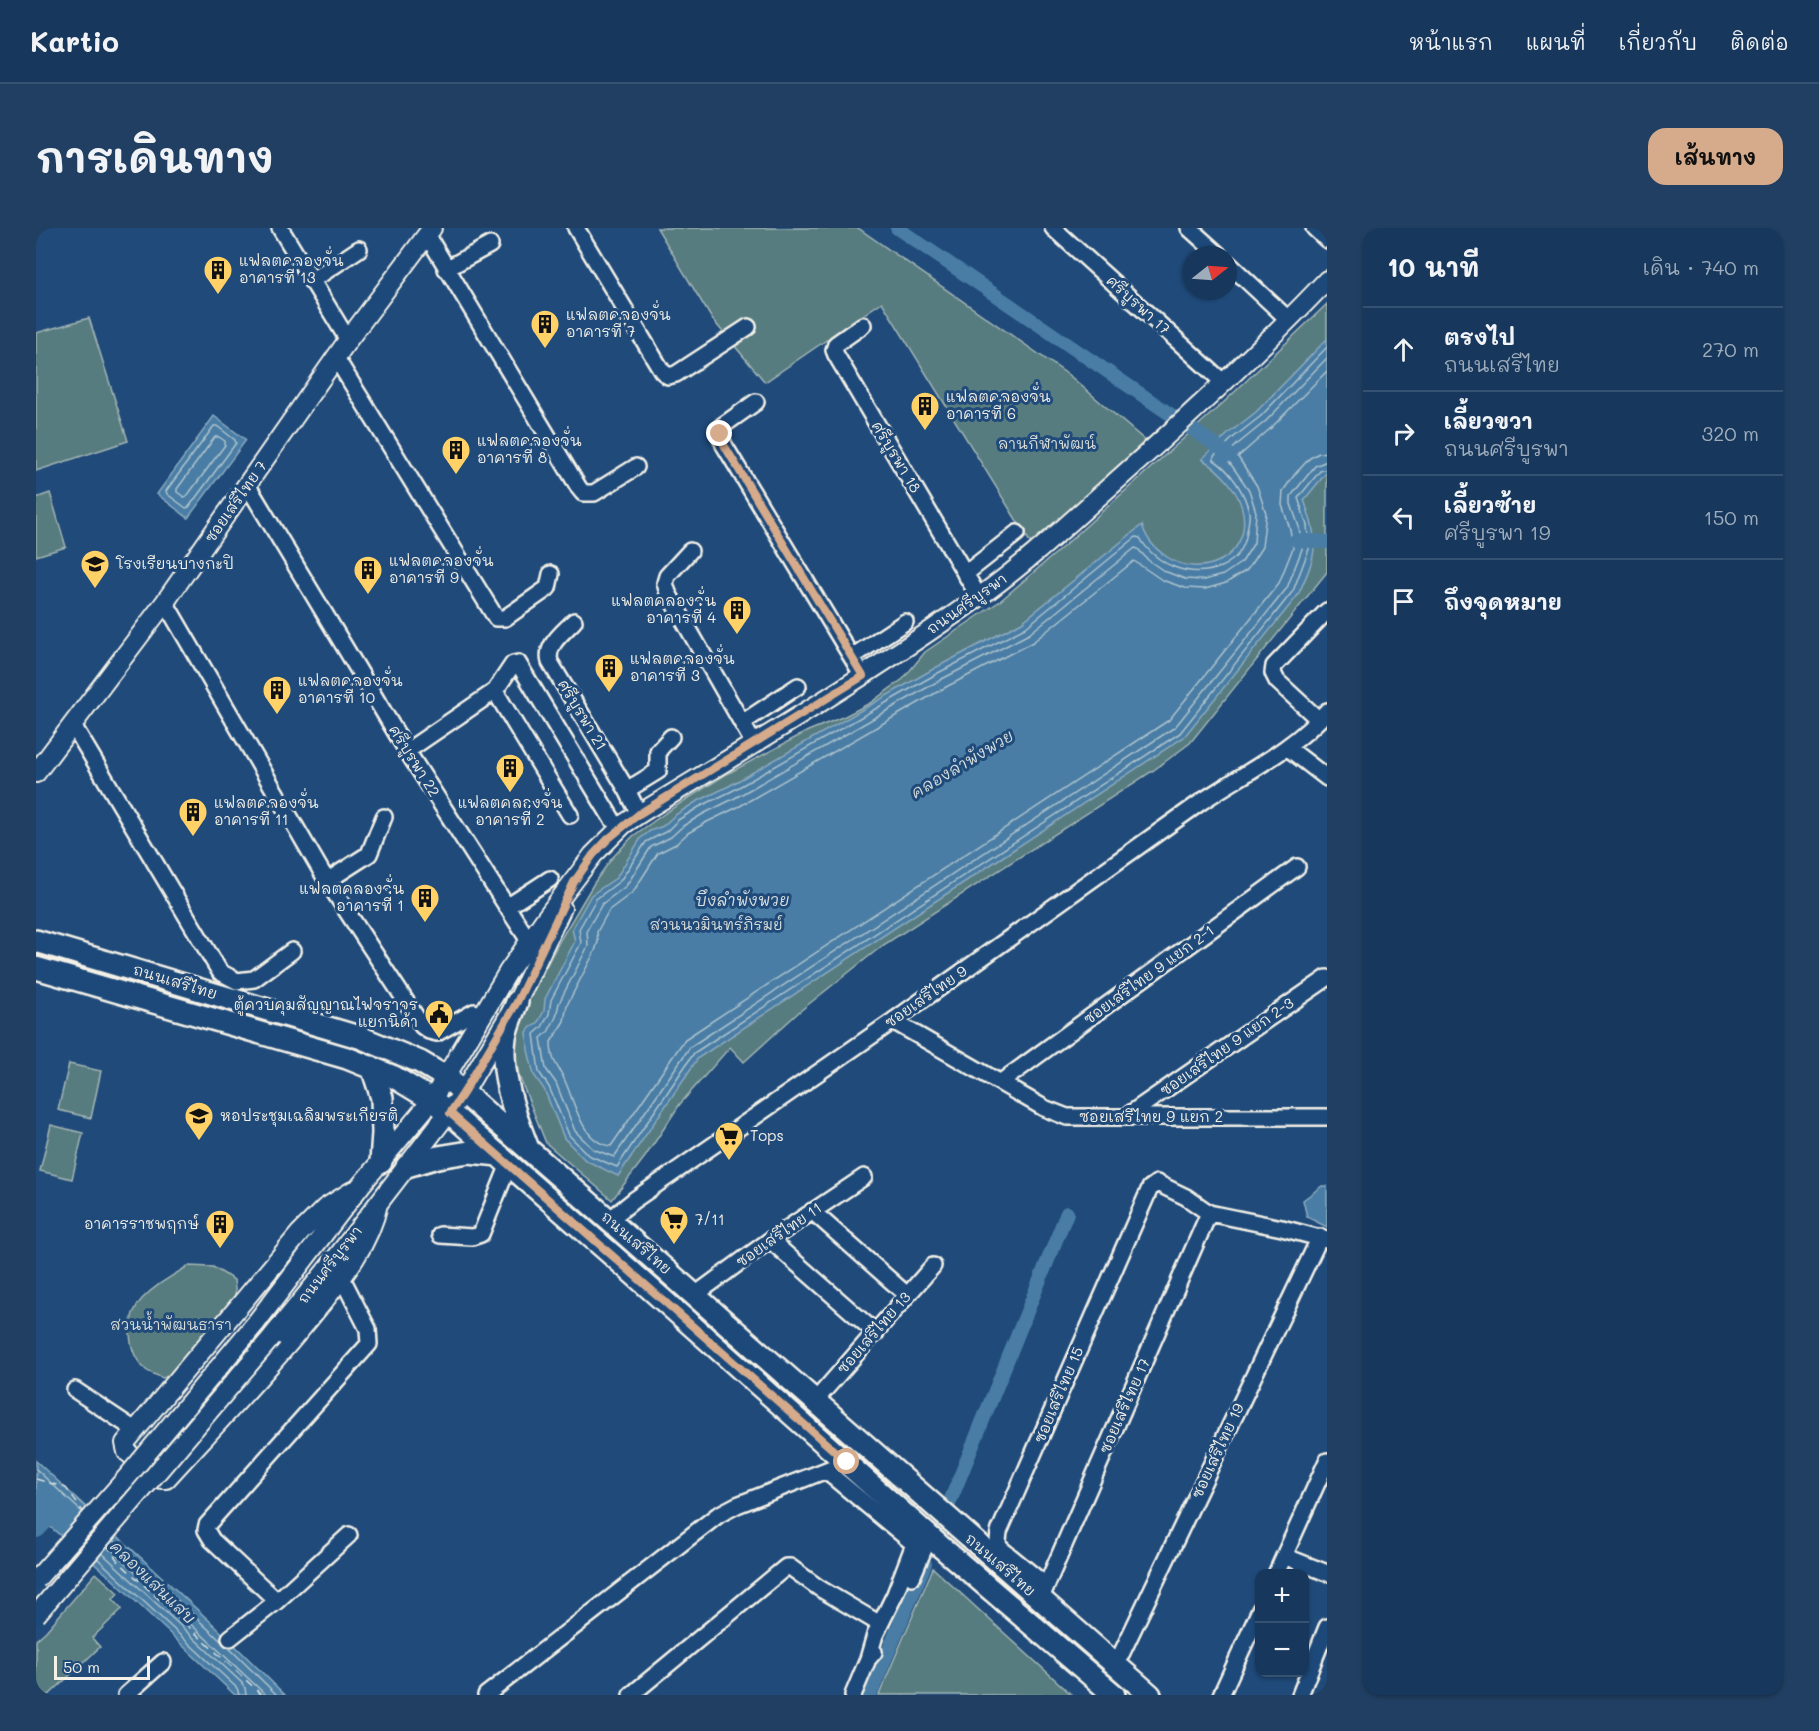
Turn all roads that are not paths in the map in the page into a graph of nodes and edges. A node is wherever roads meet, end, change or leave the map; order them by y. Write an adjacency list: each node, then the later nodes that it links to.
1 (280, 228): 14 (street)
2 (576, 228): 17 (street)
3 (1053, 228): 20 (street, ศรีบูรพา 17)
4 (1189, 228): 9 (street)
5 (1314, 228): 7 (street)
6 (430, 231): 11 (street); 18 (street, ซอยเสรีไทย 7)
7 (1327, 240)
8 (490, 245): 11 (street)
9 (1209, 246)
10 (359, 249): 14 (street)
11 (446, 269): 22 (street)
12 (1237, 271): 15 (street)
13 (1327, 280): 15 (street, ถนนศรีบูรพา)
14 (311, 281): 18 (street)
15 (1289, 320): 20 (street, ถนนศรีบูรพา)
16 (863, 325): 26 (street, ศรีบูรพา 18)
17 (748, 327)
18 (348, 340): 19 (street, ซอยเสรีไทย 7)
19 (336, 358): 23 (street, ซอยเสรีไทย 7); 27 (street)
20 (1223, 382): 28 (street, ถนนศรีบูรพา)
21 (756, 402): 33 (street)
22 (636, 467)
23 (248, 486): 29 (street, ซอยเสรีไทย 7); 43 (street, ศรีบูรพา 22)
24 (1017, 533): 26 (street)
25 (690, 551): 38 (street)
26 (965, 573): 28 (street, ศรีบูรพา 18)
27 (551, 574)
28 (979, 597): 34 (street, ถนนศรีบูรพา)
29 (165, 602): 39 (street, ซอยเสรีไทย 7); 53 (street)
30 (1327, 610): 37 (street)
31 (574, 621): 46 (street, ศรีบูรพา 21)
32 (905, 622): 33 (street)
33 (852, 657): 34 (street)
34 (863, 676): 41 (street, ถนนศรีบูรพา)
35 (798, 686): 38 (street)
36 (495, 691): 43 (street); 48 (street); 50 (street)
37 (1323, 715): 42 (street, ซอยเสรีไทย 9)
38 (742, 723): 41 (street)
39 (73, 725): 44 (street, ซอยเสรีไทย 7); 58 (street)
40 (671, 737): 46 (street)
41 (754, 744): 47 (street, ถนนศรีบูรพา)
42 (1288, 748): 45 (street); 63 (street, ซอยเสรีไทย 9)
43 (407, 751): 55 (street, ศรีบูรพา 22)
44 (36, 773)
45 (1327, 778)
46 (627, 790): 47 (street, ศรีบูรพา 21)
47 (639, 814): 54 (street, ถนนศรีบูรพา)
48 (570, 815)
49 (384, 817): 53 (street)
50 (612, 819)
51 (1297, 867): 66 (street, ซอยเสรีไทย 9 แยก 2-1)
52 (550, 879): 55 (street)
53 (327, 881): 62 (street)
54 (574, 882): 57 (street, ถนนศรีบูรพา); 61 (street, ถนนศรีบูรพา)
55 (507, 908): 57 (street, ศรีบูรพา 22)
56 (36, 941): 65 (main road, ถนนเสรีไทย)
57 (529, 941): 65 (street, ถนนศรีบูรพา)
58 (292, 951)
59 (36, 968): 64 (main road, ถนนเสรีไทย)
60 (1327, 978): 71 (street, ซอยเสรีไทย 9 แยก 2-3)
61 (517, 1002): 67 (street, ถนนศรีบูรพา); 74 (main road)
62 (474, 1012)
63 (893, 1021): 66 (street, ซอยเสรีไทย 9 แยก 2); 83 (street, ซอยเสรีไทย 9)
64 (372, 1067): 68 (main road, ถนนเสรีไทย); 76 (main road)
65 (447, 1078): 67 (main road, ถนนเสรีไทย); 68 (street, ถนนศรีบูรพา)
66 (1001, 1082): 71 (street, ซอยเสรีไทย 9 แยก 2)
67 (464, 1092): 70 (street, ถนนศรีบูรพา); 74 (main road, ถนนเสรีไทย)
68 (432, 1100): 70 (main road, ถนนเสรีไทย); 76 (street, ถนนศรีบูรพา)
69 (1327, 1105): 73 (street)
70 (450, 1113): 75 (main road, ถนนเสรีไทย); 77 (street, ถนนศรีบูรพา)
71 (1126, 1116): 73 (street, ซอยเสรีไทย 9 แยก 2)
72 (1327, 1117): 73 (street, ซอยเสรีไทย 9 แยก 2)
73 (1308, 1118)
74 (528, 1149): 83 (main road, ถนนเสรีไทย)
75 (504, 1160): 77 (main road); 84 (street); 96 (main road, ถนนเสรีไทย)
76 (381, 1162): 79 (street, ถนนศรีบูรพา)
77 (407, 1166): 80 (street, ถนนศรีบูรพา)
78 (864, 1177): 81 (street, ซอยเสรีไทย 11)
79 (361, 1185): 94 (street); 103 (street, ถนนศรีบูรพา, bridge)
80 (378, 1204): 88 (street); 106 (street, ถนนศรีบูรพา, bridge)
81 (812, 1211): 86 (street, ซอยเสรีไทย 11); 89 (street)
82 (1209, 1213): 85 (street); 104 (street, ซอยเสรีไทย 17); 104 (street, ซอยเสรีไทย 15)
83 (609, 1220): 90 (main road, ถนนเสรีไทย)
84 (440, 1235)
85 (1324, 1239): 113 (street, ซอยเสรีไทย 19)
86 (770, 1240): 90 (street, ซอยเสรีไทย 11); 91 (street)
87 (933, 1266): 89 (street, ซอยเสรีไทย 13)
88 (342, 1278): 94 (street); 105 (street)
89 (907, 1294): 91 (street, ซอยเสรีไทย 13)
90 (695, 1295): 93 (main road, ถนนเสรีไทย)
91 (876, 1333): 93 (street, ซอยเสรีไทย 13)
92 (75, 1390): 94 (street)
93 (815, 1401): 104 (main road, ถนนเสรีไทย)
94 (135, 1430)
95 (1327, 1461): 100 (street)
96 (847, 1462): 97 (street); 99 (main road, ถนนเสรีไทย)
97 (826, 1471): 108 (street); 115 (street)
98 (349, 1535): 105 (street)
99 (929, 1536): 111 (street); 118 (main road, ถนนเสรีไทย)
100 (1284, 1556): 101 (street); 102 (street)
101 (1278, 1569)
102 (1327, 1573)
103 (36, 1580)
104 (1040, 1600): 113 (main road, ถนนเสรีไทย)
105 (277, 1602): 110 (street)
106 (36, 1615)
107 (1255, 1621): 120 (street)
108 (880, 1624): 111 (street); 116 (street)
109 (1327, 1627): 121 (street)
110 (230, 1638)
111 (868, 1659): 117 (street)
112 (163, 1662): 114 (street)
113 (1116, 1665): 119 (main road, ถนนเสรีไทย)
114 (126, 1695)
115 (486, 1695)
116 (631, 1695)
117 (853, 1695)
118 (1114, 1695)
119 (1150, 1695)
120 (1221, 1695)
121 (1300, 1695)

